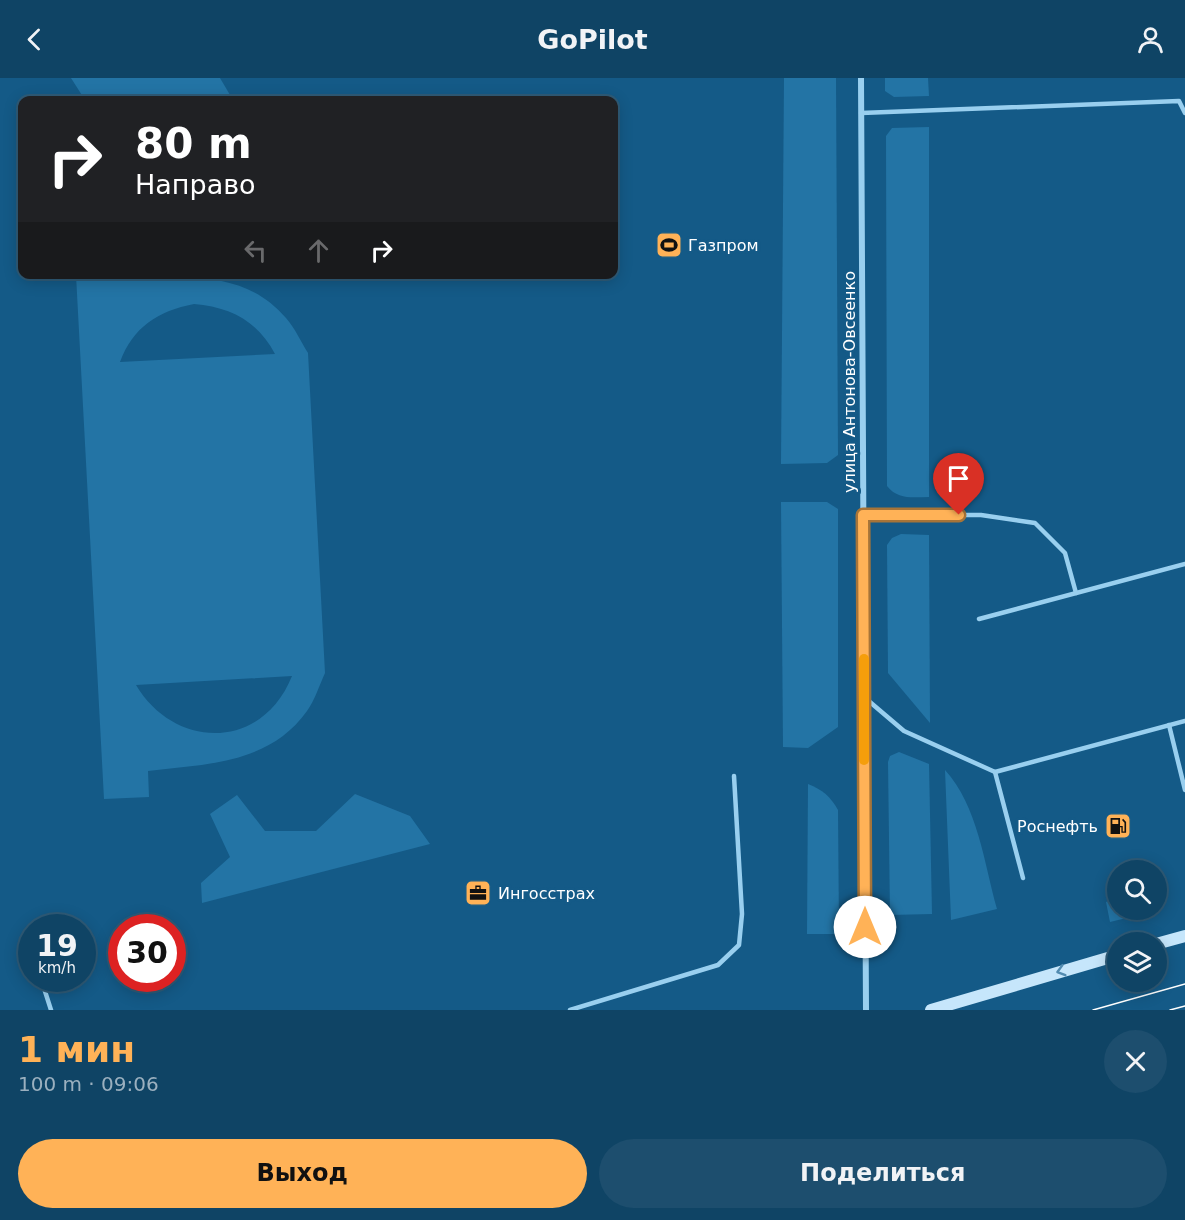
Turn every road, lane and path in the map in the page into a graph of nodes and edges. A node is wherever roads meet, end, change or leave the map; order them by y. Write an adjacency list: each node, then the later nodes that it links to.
1 (861, 78): 2 (street, улица Антонова-Овсеенко)
2 (861, 113): 3 (lane); 4 (street, улица Антонова-Овсеенко)
3 (1185, 113)
4 (863, 515): 6 (lane); 8 (street, улица Антонова-Овсеенко)
5 (1185, 564): 6 (lane)
6 (1076, 593): 7 (lane)
7 (979, 619)
8 (864, 698): 11 (lane); 21 (street, улица Антонова-Овсеенко)
9 (1185, 721): 10 (lane)
10 (1168, 725): 11 (lane); 13 (lane)
11 (995, 772): 14 (lane)
12 (734, 776): 20 (lane)
13 (1185, 790)
14 (1023, 878)
15 (1185, 936): 16 (main road)
16 (1167, 941)
17 (1107, 958): 22 (main road, one-way to 22)
18 (45, 992): 19 (lane)
19 (51, 1010)
20 (570, 1010)
21 (866, 1010)
22 (931, 1010)

